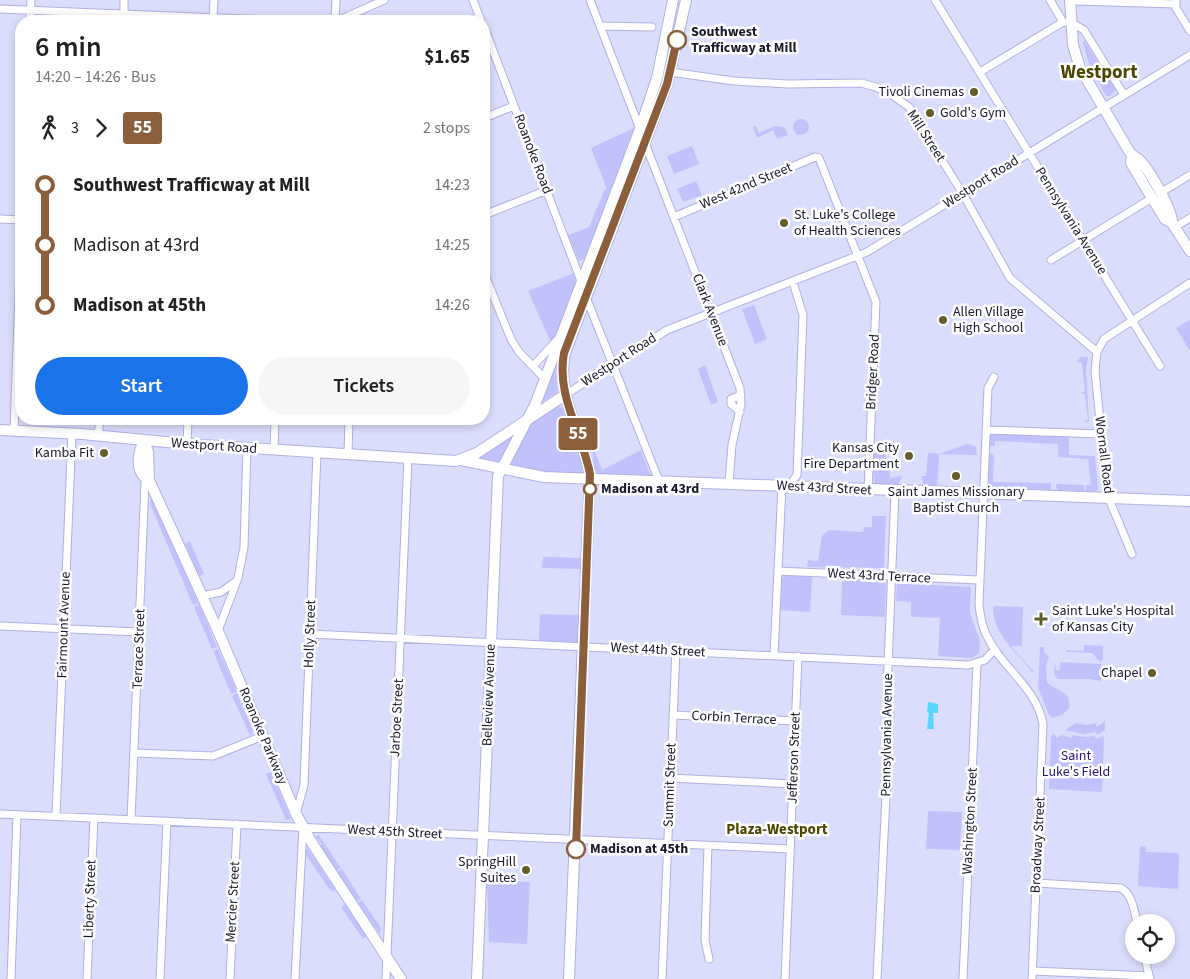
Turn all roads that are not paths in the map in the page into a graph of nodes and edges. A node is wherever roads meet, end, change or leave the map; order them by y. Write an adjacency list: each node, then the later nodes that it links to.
1 (31, 0): 15 (street)
2 (124, 0): 18 (street)
3 (214, 0): 19 (street)
4 (336, 0): 20 (street)
5 (384, 0): 21 (street)
6 (473, 0): 22 (street)
7 (590, 0): 24 (street)
8 (673, 0): 28 (main road, Belleview Avenue)
9 (686, 0): 30 (main road)
10 (935, 0): 31 (street, Pennsylvania Avenue)
11 (1050, 0): 23 (street)
12 (1176, 2): 13 (street); 26 (street)
13 (1074, 3): 23 (main road)
14 (0, 9): 15 (street)
15 (30, 10): 16 (street); 17 (street)
16 (30, 15)
17 (94, 15)
18 (120, 15)
19 (213, 15)
20 (336, 15)
21 (350, 15)
22 (479, 15)
23 (1068, 23): 31 (street); 33 (street); 35 (main road)
24 (600, 26): 25 (street); 37 (street)
25 (652, 27)
26 (1190, 31)
27 (490, 43): 34 (street, Roanoke Road)
28 (664, 48): 30 (main road); 32 (main road, Belleview Avenue)
29 (1190, 55): 33 (street, Westport Road)
30 (670, 72): 32 (main road); 38 (main road); 43 (street, Mill Street)
31 (980, 72): 39 (street, Pennsylvania Avenue)
32 (658, 78): 37 (main road, Belleview Avenue)
33 (1124, 95): 35 (street, Westport Road)
34 (514, 106): 36 (street); 42 (street, Roanoke Road)
35 (1103, 108): 39 (street, Westport Road); 44 (main road)
36 (490, 116)
37 (640, 129): 55 (main road, Belleview Avenue)
38 (645, 142): 46 (street, Clark Avenue); 59 (main road)
39 (1029, 152): 43 (street, Westport Road); 51 (street, Pennsylvania Avenue)
40 (819, 158): 46 (street, West 42nd Street); 53 (street, Bridger Road)
41 (1190, 175): 44 (street)
42 (547, 190): 45 (street); 55 (street, Roanoke Road)
43 (963, 194): 53 (street, Westport Road); 63 (street, Mill Street)
44 (1156, 196): 50 (main road); 51 (street)
45 (490, 212)
46 (674, 217): 60 (street, Clark Avenue)
47 (1190, 218): 50 (street)
48 (0, 219): 49 (street)
49 (15, 220)
50 (1173, 225): 52 (main road)
51 (1083, 240): 54 (street); 61 (street, Pennsylvania Avenue)
52 (1190, 251)
53 (858, 256): 56 (street, Westport Road); 98 (street, Bridger Road)
54 (1051, 260)
55 (581, 282): 62 (main road, Belleview Avenue)
56 (792, 282): 60 (street, Westport Road); 91 (street)
57 (1190, 284): 61 (street)
58 (490, 288): 65 (street)
59 (586, 297): 64 (street); 69 (main road)
60 (711, 313): 64 (street, Westport Road); 95 (street, Clark Avenue)
61 (1132, 320): 63 (street); 66 (street, Pennsylvania Avenue)
62 (560, 337): 65 (street); 68 (main road, Belleview Avenue)
63 (1097, 352): 80 (street, Wornall Road)
64 (614, 364): 69 (street, Westport Road); 94 (street)
65 (533, 366): 68 (street)
66 (1160, 366)
67 (994, 377): 78 (street)
68 (544, 378): 71 (main road, Belleview Avenue)
69 (565, 395): 71 (main road, Westport Road); 92 (main road)
70 (15, 402): 77 (street)
71 (529, 418): 89 (main road, Westport Road); 90 (main road, Belleview Avenue)
72 (99, 425): 81 (street)
73 (188, 425): 83 (street)
74 (275, 425): 85 (street)
75 (349, 425): 87 (street)
76 (0, 430): 77 (main road, Westport Road)
77 (14, 430): 79 (main road, Westport Road)
78 (986, 430): 80 (street); 100 (street)
79 (72, 433): 81 (main road, Westport Road); 110 (street, Fairmount Avenue)
80 (1101, 434): 101 (street, Wornall Road)
81 (98, 436): 82 (main road, Westport Road)
82 (144, 441): 83 (main road, Westport Road); 93 (main road, Roanoke Parkway)
83 (187, 444): 84 (main road, Westport Road)
84 (247, 448): 85 (main road, Westport Road); 106 (street)
85 (274, 449): 86 (main road, Westport Road)
86 (317, 452): 87 (main road, Westport Road); 113 (street, Holly Street)
87 (348, 454): 88 (main road, Westport Road)
88 (408, 457): 89 (main road, Westport Road); 114 (street, Jarboe Street)
89 (461, 460): 90 (main road, West 43rd Street)
90 (500, 469): 92 (main road, West 43rd Street); 115 (main road, Belleview Avenue)
91 (797, 475): 96 (street); 97 (street)
92 (590, 479): 94 (main road, West 43rd Street); 116 (main road)
93 (149, 480): 108 (main road, Roanoke Parkway); 112 (street, Terrace Street)
94 (659, 481): 95 (main road, West 43rd Street)
95 (729, 483): 96 (main road, West 43rd Street)
96 (785, 486): 97 (main road, West 43rd Street); 104 (street)
97 (805, 487): 98 (main road, West 43rd Street)
98 (868, 490): 99 (main road, West 43rd Street)
99 (895, 492): 100 (main road, West 43rd Street); 105 (street, Pennsylvania Avenue)
100 (983, 495): 101 (main road, West 43rd Street); 107 (street)
101 (1109, 499): 102 (main road, West 43rd Street); 103 (street, Wornall Road)
102 (1190, 501)
103 (1132, 554)
104 (778, 571): 105 (street, West 43rd Terrace); 119 (street)
105 (891, 576): 107 (street, West 43rd Terrace); 121 (street, Pennsylvania Avenue)
106 (238, 578): 108 (street); 111 (street)
107 (980, 580): 117 (street, Broadway Street)
108 (202, 596): 111 (main road, Roanoke Parkway)
109 (0, 626): 110 (street)
110 (64, 629): 112 (street); 132 (street, Fairmount Avenue)
111 (218, 631): 125 (main road, Roanoke Parkway)
112 (139, 632): 126 (street, Terrace Street)
113 (310, 634): 114 (street, West 44th Street); 130 (street, Holly Street)
114 (400, 638): 115 (street, West 44th Street); 138 (street, Jarboe Street)
115 (491, 642): 116 (street, West 44th Street); 139 (main road, Belleview Avenue)
116 (584, 646): 118 (street, West 44th Street); 140 (main road)
117 (995, 649): 122 (street); 144 (street, Broadway Street)
118 (676, 650): 119 (street, West 44th Street); 123 (street, Summit Street)
119 (774, 655): 120 (street, West 44th Street)
120 (798, 656): 121 (street, West 44th Street); 124 (street, Jefferson Street)
121 (888, 660): 122 (street, West 44th Street); 162 (street, Pennsylvania Avenue)
122 (977, 664): 163 (street, Washington Street)
123 (673, 715): 124 (street, Corbin Terrace); 127 (street, Summit Street)
124 (795, 721): 128 (street, Jefferson Street)
125 (263, 736): 126 (street); 130 (main road, Roanoke Parkway)
126 (134, 753): 134 (street, Terrace Street)
127 (670, 778): 128 (street); 141 (street, Summit Street)
128 (793, 784): 143 (street, Jefferson Street)
129 (0, 814): 131 (street, West 45th Street)
130 (296, 814): 137 (main road, Roanoke Parkway)
131 (17, 815): 132 (street, West 45th Street); 151 (street)
132 (56, 816): 133 (street, West 45th Street)
133 (94, 818): 134 (street, West 45th Street); 152 (street, Liberty Street)
134 (131, 820): 135 (street, West 45th Street)
135 (167, 821): 136 (street, West 45th Street); 153 (street)
136 (237, 824): 137 (street, West 45th Street); 154 (street, Mercier Street)
137 (303, 827): 138 (street, West 45th Street); 146 (main road, Roanoke Parkway); 155 (street)
138 (392, 831): 139 (street, West 45th Street); 146 (street, Jarboe Street)
139 (483, 836): 140 (street, West 45th Street); 158 (main road, Belleview Avenue)
140 (576, 840): 141 (street, West 45th Street); 159 (main road)
141 (668, 844): 142 (street, West 45th Street); 160 (street, Summit Street)
142 (708, 846): 143 (street, West 45th Street); 147 (street)
143 (790, 849): 161 (street, Jefferson Street)
144 (1036, 883): 145 (street); 149 (street, Broadway Street)
145 (1135, 914)
146 (386, 957): 156 (street, Jarboe Street); 157 (main road, Roanoke Parkway)
147 (708, 959)
148 (1146, 964): 150 (street)
149 (1032, 975): 150 (street)
150 (1149, 977)
151 (11, 979)
152 (87, 979)
153 (160, 979)
154 (230, 979)
155 (295, 979)
156 (386, 979)
157 (401, 979)
158 (477, 979)
159 (570, 979)
160 (662, 979)
161 (785, 979)
162 (877, 979)
163 (963, 979)

